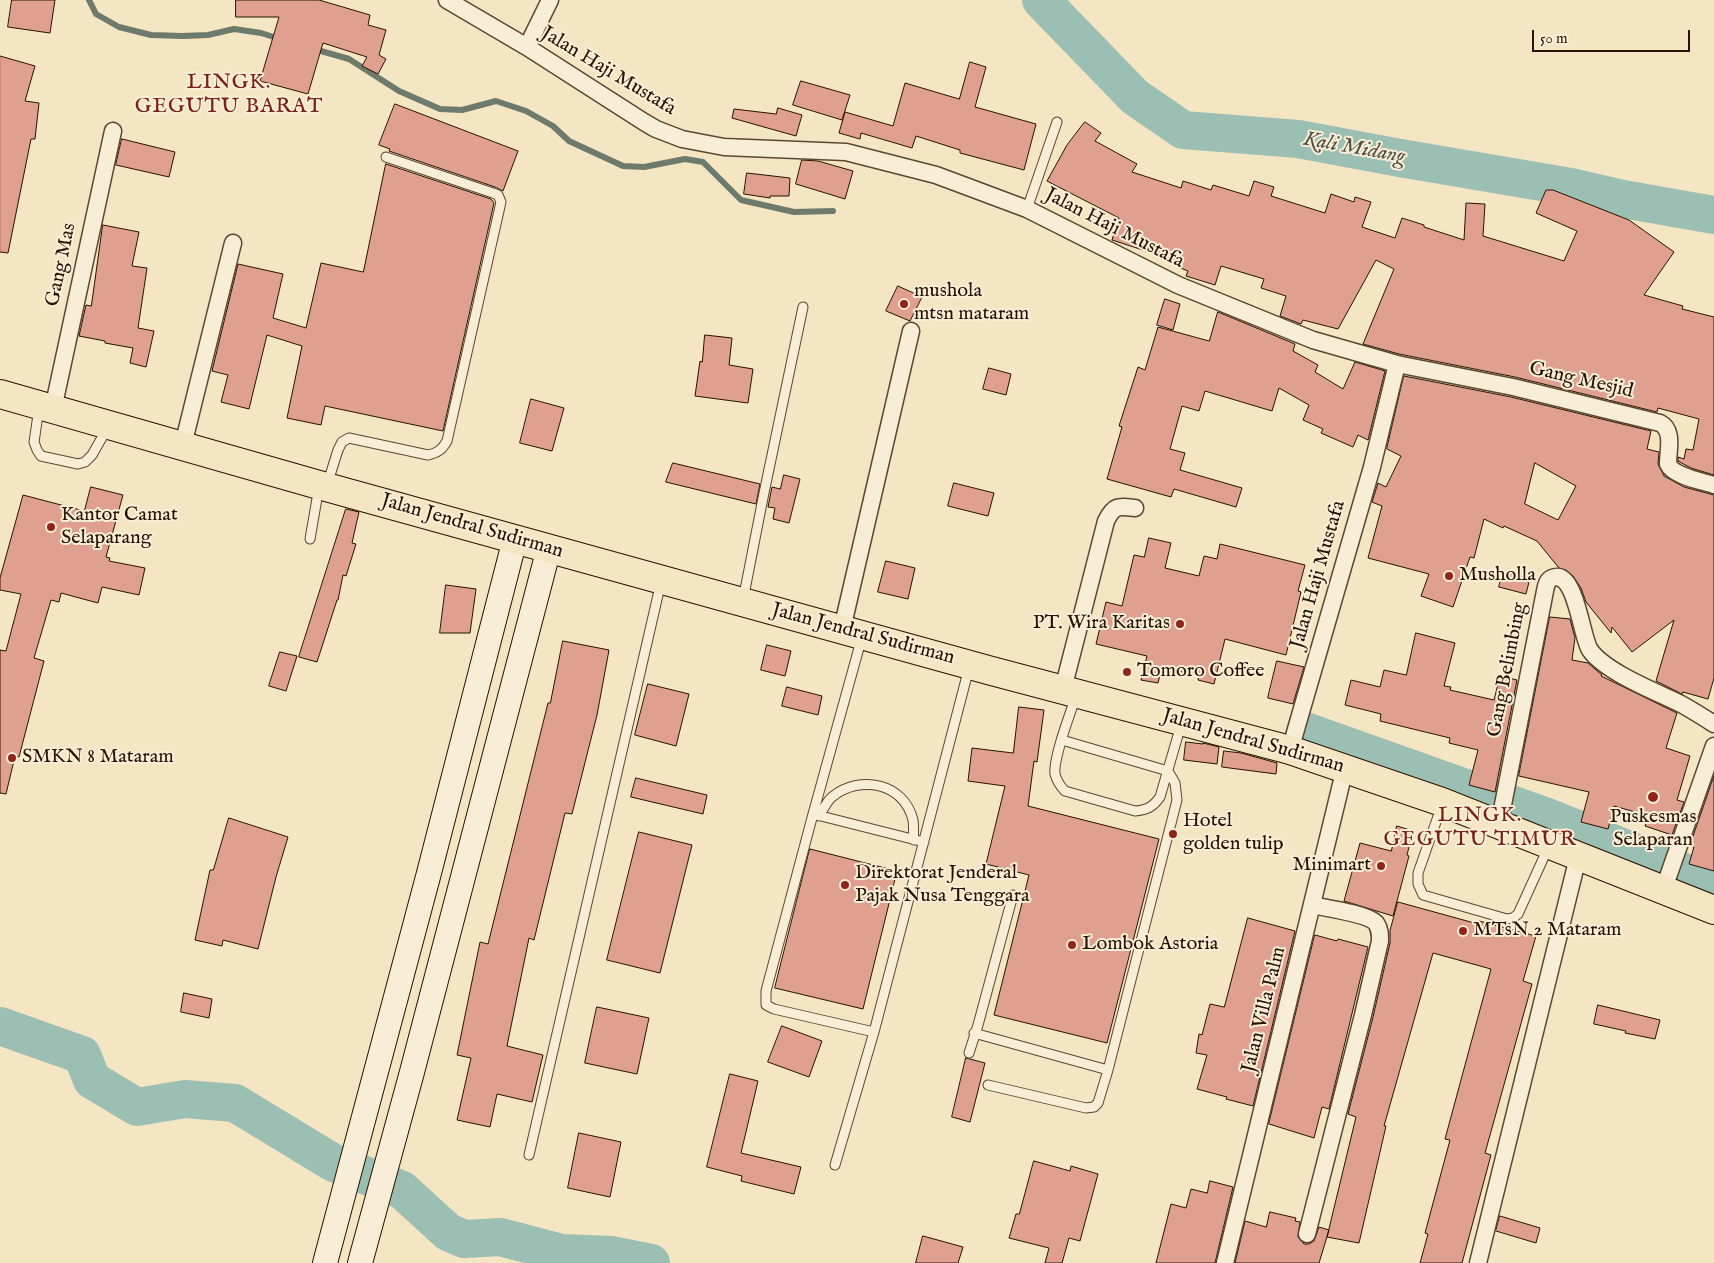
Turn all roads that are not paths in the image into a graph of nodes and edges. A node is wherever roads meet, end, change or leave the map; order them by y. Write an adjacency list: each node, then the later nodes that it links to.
1 (447, 0): 3 (street, Jalan Haji Mustafa)
2 (550, 0): 3 (street)
3 (527, 47): 7 (street, Jalan Haji Mustafa)
4 (1057, 122): 7 (lane)
5 (113, 131): 13 (street, Gang Mas)
6 (386, 157): 17 (lane)
7 (1027, 209): 11 (street, Jalan Haji Mustafa)
8 (233, 243): 15 (street)
9 (803, 307): 23 (lane)
10 (910, 331): 24 (street)
11 (1397, 364): 16 (street, Gang Mesjid); 31 (street, Jalan Haji Mustafa)
12 (0, 394): 13 (highway, Jalan Jendral Sudirman)
13 (46, 407): 14 (highway, Jalan Jendral Sudirman); 14 (lane)
14 (109, 425): 15 (highway, Jalan Jendral Sudirman)
15 (183, 446): 17 (highway, Jalan Jendral Sudirman)
16 (1714, 485)
17 (323, 486): 19 (lane); 20 (highway, Jalan Jendral Sudirman)
18 (1135, 508): 26 (street)
19 (310, 539)
20 (515, 539): 21 (highway, Jalan Jendral Sudirman); 53 (main road)
21 (549, 548): 22 (highway, Jalan Jendral Sudirman); 54 (main road)
22 (662, 579): 23 (highway, Jalan Jendral Sudirman); 50 (lane)
23 (742, 601): 24 (highway, Jalan Jendral Sudirman)
24 (852, 632): 25 (highway, Jalan Jendral Sudirman); 35 (lane)
25 (970, 664): 26 (highway, Jalan Jendral Sudirman); 38 (lane)
26 (1070, 691): 27 (highway, Jalan Jendral Sudirman); 29 (lane)
27 (1183, 720): 31 (highway, Jalan Jendral Sudirman); 33 (lane)
28 (1714, 724): 36 (street, Gang Belimbing)
29 (1062, 740): 33 (lane); 33 (lane)
30 (1714, 746): 41 (street)
31 (1290, 750): 32 (highway, Jalan Jendral Sudirman)
32 (1345, 768): 34 (highway, Jalan Jendral Sudirman); 43 (street, Jalan Villa Palm)
33 (1168, 771): 48 (lane)
34 (1442, 802): 36 (highway, Jalan Jendral Sudirman); 39 (lane)
35 (816, 815): 37 (lane); 37 (lane); 45 (lane)
36 (1499, 825): 39 (highway, Jalan Jendral Sudirman)
37 (914, 840): 38 (lane)
38 (924, 842): 45 (lane)
39 (1549, 845): 40 (highway, Jalan Jendral Sudirman)
40 (1578, 857): 41 (highway, Jalan Jendral Sudirman); 56 (street)
41 (1663, 891): 44 (highway, Jalan Jendral Sudirman)
42 (1013, 895): 46 (lane)
43 (1312, 905): 52 (street); 55 (street, Jalan Villa Palm)
44 (1714, 910)
45 (874, 1032): 51 (lane)
46 (974, 1033): 47 (lane); 48 (lane)
47 (969, 1053)
48 (1108, 1070): 49 (lane)
49 (988, 1085)
50 (529, 1155)
51 (835, 1165)
52 (1307, 1234)
53 (324, 1263)
54 (360, 1263)
55 (1225, 1263)
56 (1478, 1263)

